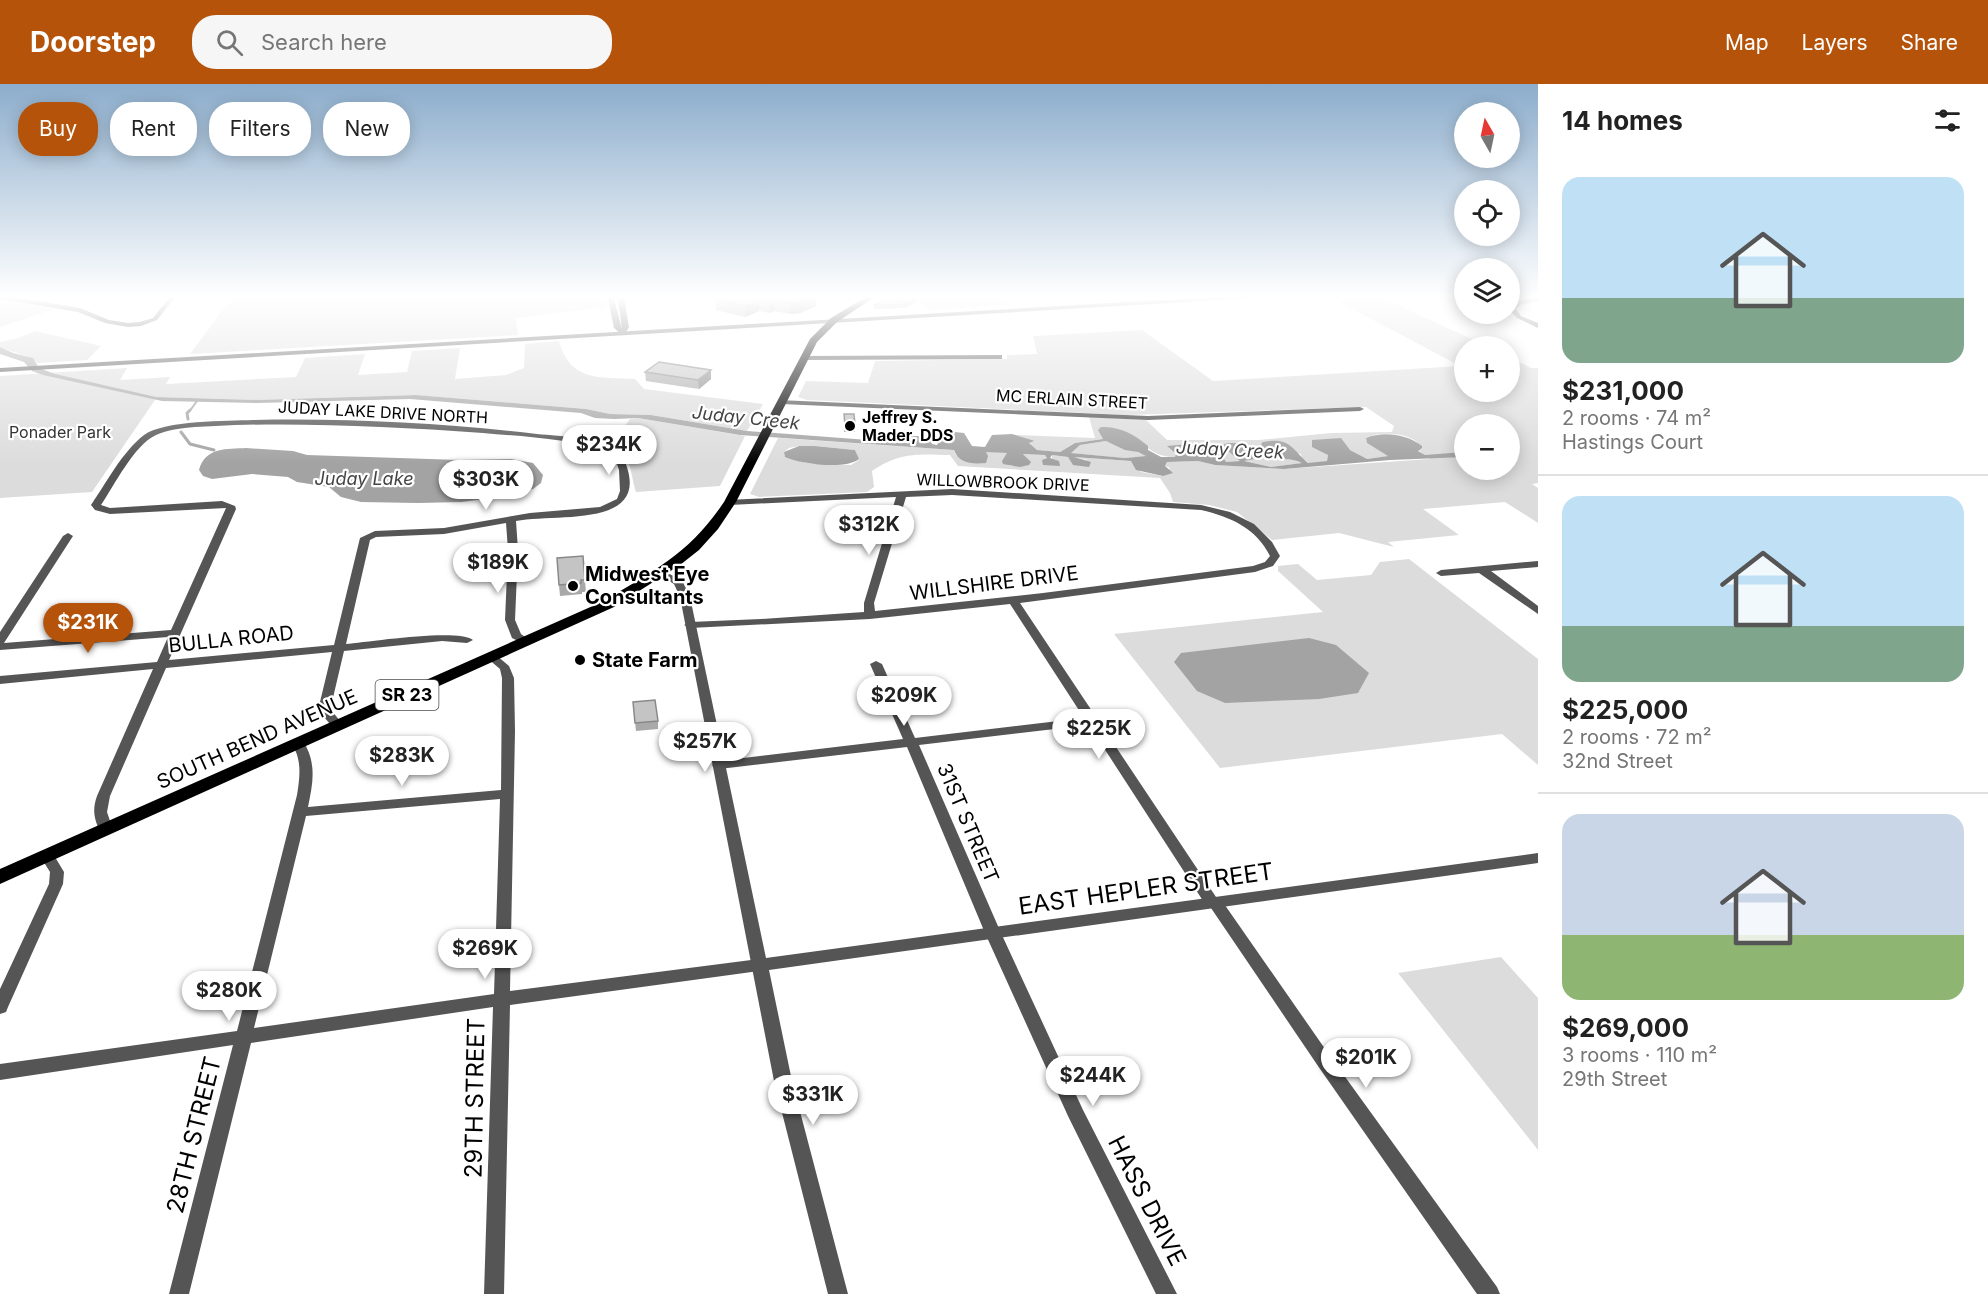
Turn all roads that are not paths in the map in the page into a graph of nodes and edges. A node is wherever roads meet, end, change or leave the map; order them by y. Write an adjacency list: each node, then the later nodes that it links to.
1 (318, 351): 5 (street)
2 (808, 351): 4 (main road, SOUTH BEND AVENUE / SR 23)
3 (999, 357): 4 (street)
4 (804, 358): 6 (main road, SOUTH BEND AVENUE / SR 23)
5 (3, 370)
6 (782, 402): 7 (street, MC ERLAIN STREET); 9 (main road, SOUTH BEND AVENUE / SR 23)
7 (1360, 409)
8 (902, 494): 9 (street, WILLOWBROOK DRIVE); 12 (street, WILLOWBROOK DRIVE); 19 (street)
9 (730, 502): 15 (main road, SOUTH BEND AVENUE / SR 23)
10 (511, 520): 21 (street, JUDAY LAKE DRIVE NORTH); 24 (street); 26 (street)
11 (68, 536): 23 (street)
12 (1264, 540): 17 (street, WILLSHIRE DRIVE)
13 (1538, 564): 14 (street)
14 (1481, 569): 16 (street); 18 (street)
15 (661, 573): 20 (street); 24 (main road, SOUTH BEND AVENUE / SR 23)
16 (1441, 573)
17 (1012, 599): 19 (street, WILLSHIRE DRIVE); 31 (street)
18 (1538, 611)
19 (870, 616): 20 (street, WILLSHIRE DRIVE)
20 (690, 625): 35 (street)
21 (174, 633): 25 (street); 29 (street)
22 (467, 640): 26 (street, BULLA ROAD)
23 (0, 641)
24 (525, 642): 27 (main road, SOUTH BEND AVENUE / SR 23)
25 (0, 647)
26 (339, 648): 29 (street, BULLA ROAD); 32 (street)
27 (492, 657): 32 (main road, SOUTH BEND AVENUE / SR 23); 36 (street, 29TH STREET)
28 (876, 664): 33 (street, 31ST STREET)
29 (161, 665): 30 (street, BULLA ROAD); 38 (street)
30 (0, 680)
31 (1092, 721): 33 (street); 42 (street)
32 (338, 726): 34 (main road, SOUTH BEND AVENUE / SR 23)
33 (910, 741): 35 (street); 43 (street, 31ST STREET)
34 (298, 744): 37 (street, 28TH STREET); 38 (main road, SOUTH BEND AVENUE / SR 23)
35 (719, 765): 44 (street)
36 (507, 794): 37 (street); 45 (street, 29TH STREET)
37 (300, 812): 47 (street, 28TH STREET)
38 (106, 830): 39 (main road, SOUTH BEND AVENUE / SR 23)
39 (47, 856): 41 (main road, SOUTH BEND AVENUE / SR 23); 46 (street)
40 (1538, 858): 42 (street, EAST HEPLER STREET)
41 (0, 878)
42 (1213, 903): 43 (street, EAST HEPLER STREET); 53 (street)
43 (993, 933): 44 (street, EAST HEPLER STREET); 52 (street, HASS DRIVE)
44 (759, 965): 45 (street, EAST HEPLER STREET); 51 (street)
45 (502, 1001): 47 (street, EAST HEPLER STREET); 50 (street, 29TH STREET)
46 (0, 1007)
47 (243, 1037): 48 (street, EAST HEPLER STREET); 49 (street, 28TH STREET)
48 (0, 1072)
49 (179, 1294)
50 (494, 1294)
51 (838, 1294)
52 (1167, 1294)
53 (1490, 1294)

